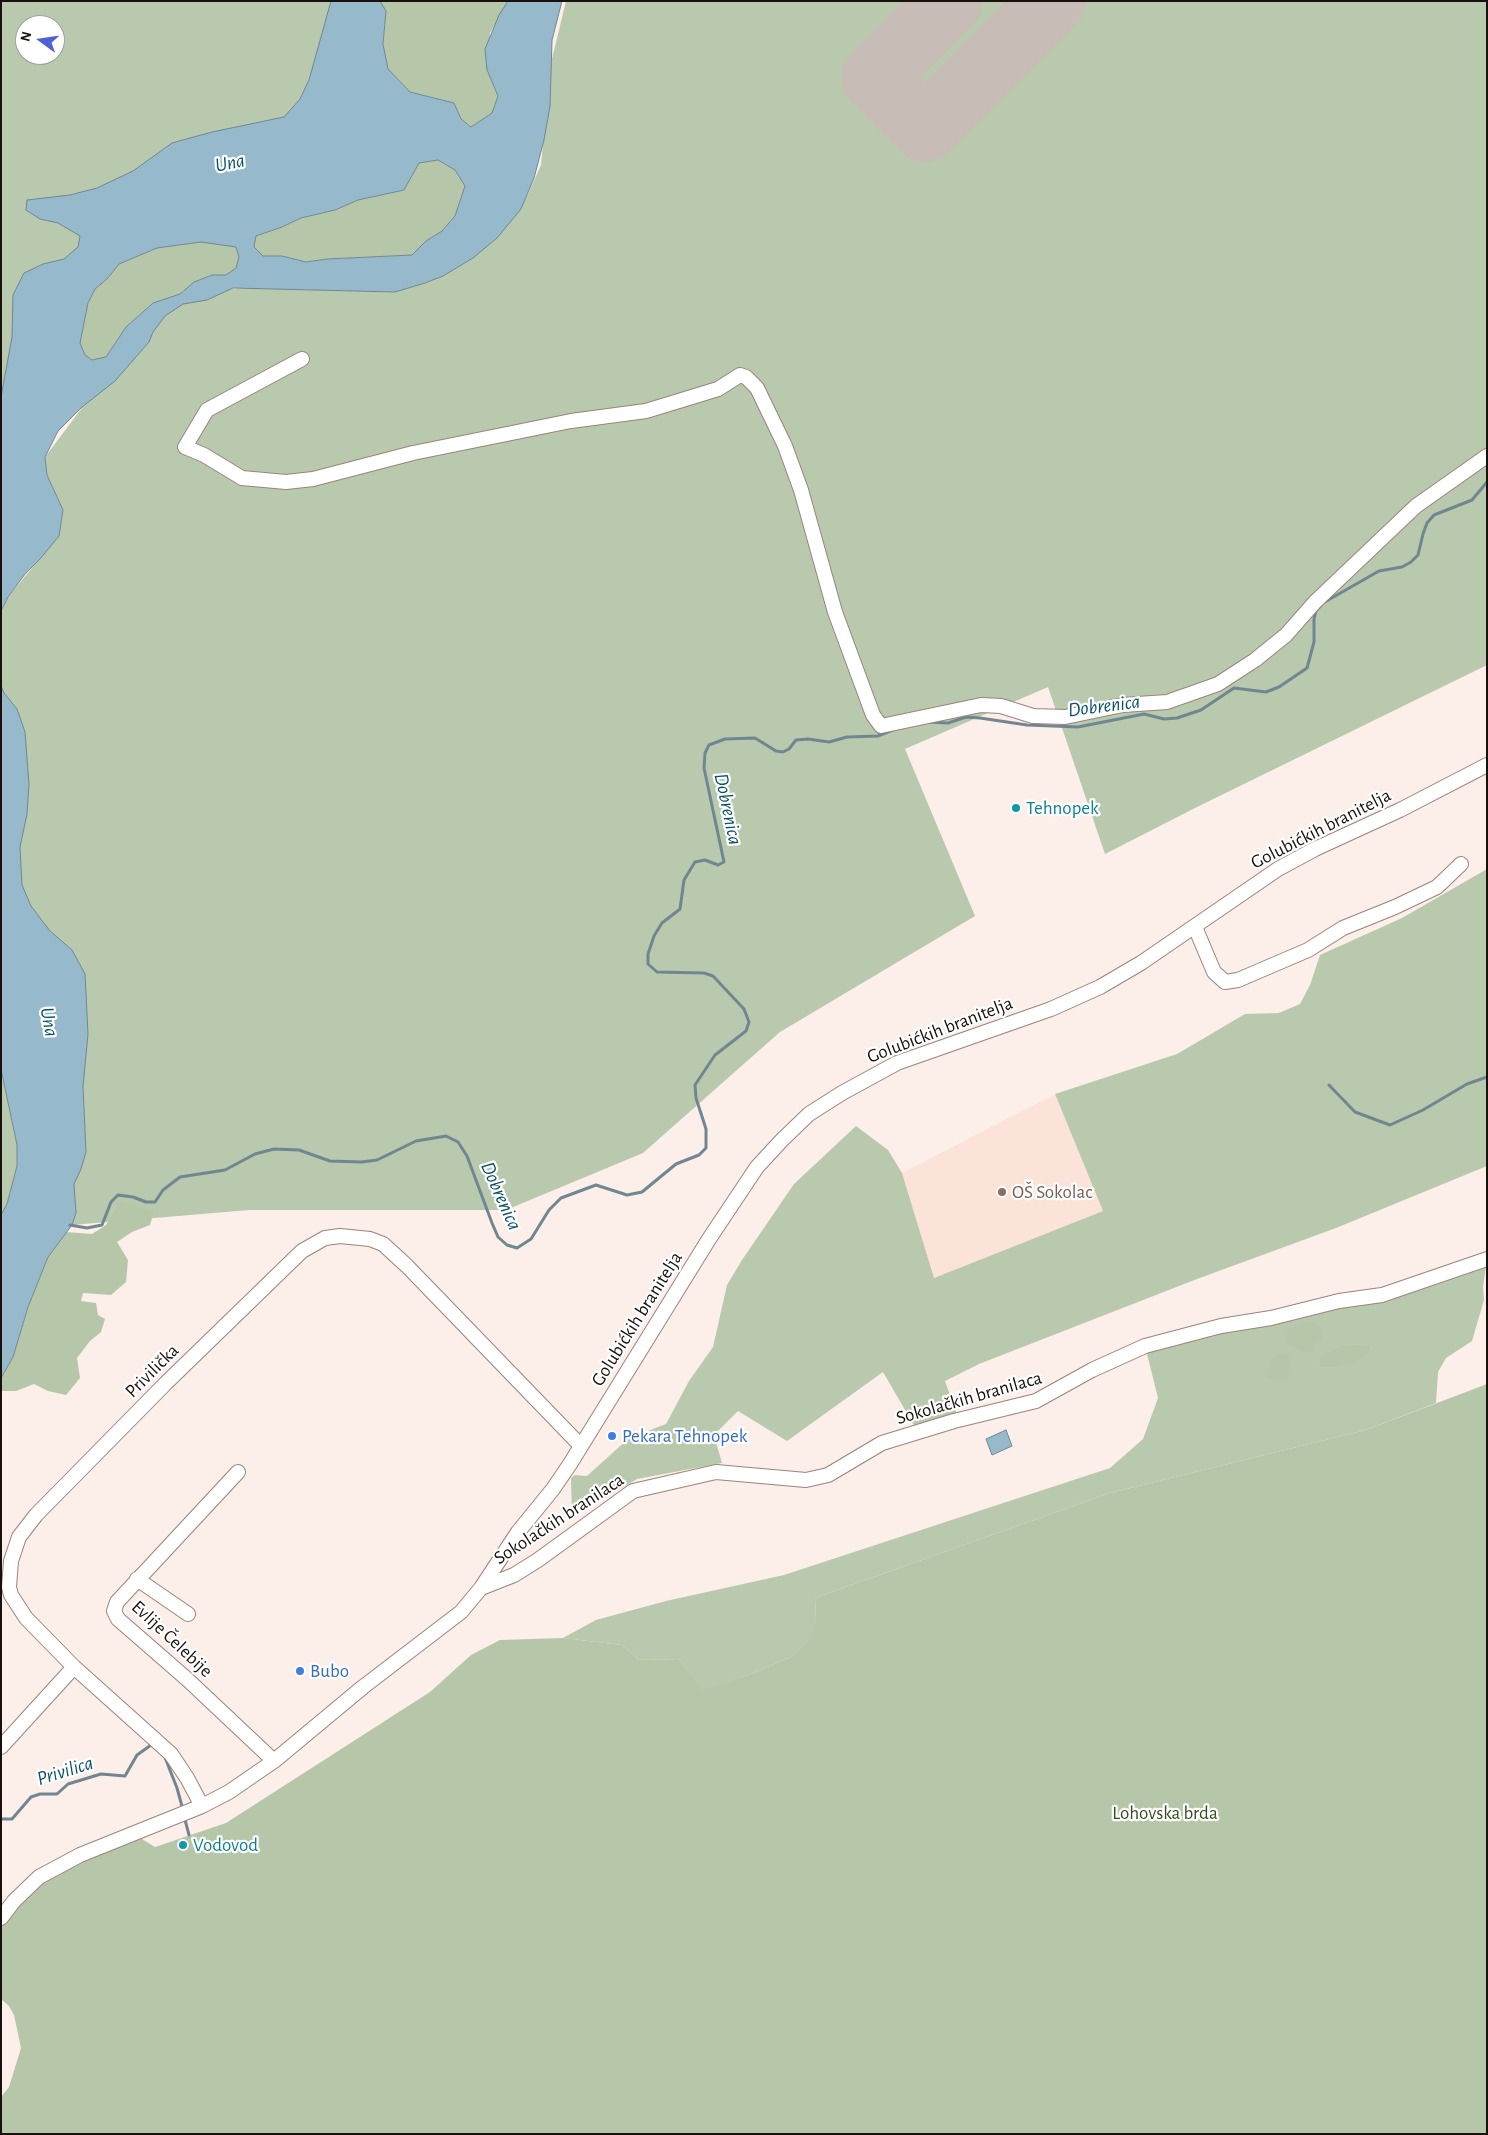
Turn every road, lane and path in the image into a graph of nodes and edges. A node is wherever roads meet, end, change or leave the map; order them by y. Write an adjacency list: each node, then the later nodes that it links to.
1 (302, 359): 2 (street)
2 (1487, 456)
3 (1487, 765): 5 (street, Golubićkih branitelja)
4 (1461, 864): 5 (street)
5 (1196, 926): 7 (street, Golubićkih branitelja)
6 (1487, 1259): 10 (street, Sokolačkih branilaca)
7 (581, 1446): 10 (street, Golubićkih branitelja); 12 (street, Privilička)
8 (238, 1472): 9 (street, Evlije Čelebije)
9 (137, 1580): 11 (street); 14 (street, Evlije Čelebije)
10 (481, 1588): 14 (street, Golubićkih branitelja)
11 (188, 1614)
12 (74, 1667): 13 (street); 15 (street, Privilička)
13 (1, 1747)
14 (274, 1761): 15 (street, Golubićkih branitelja)
15 (202, 1806): 16 (street, Golubićkih branitelja)
16 (1, 1918)

